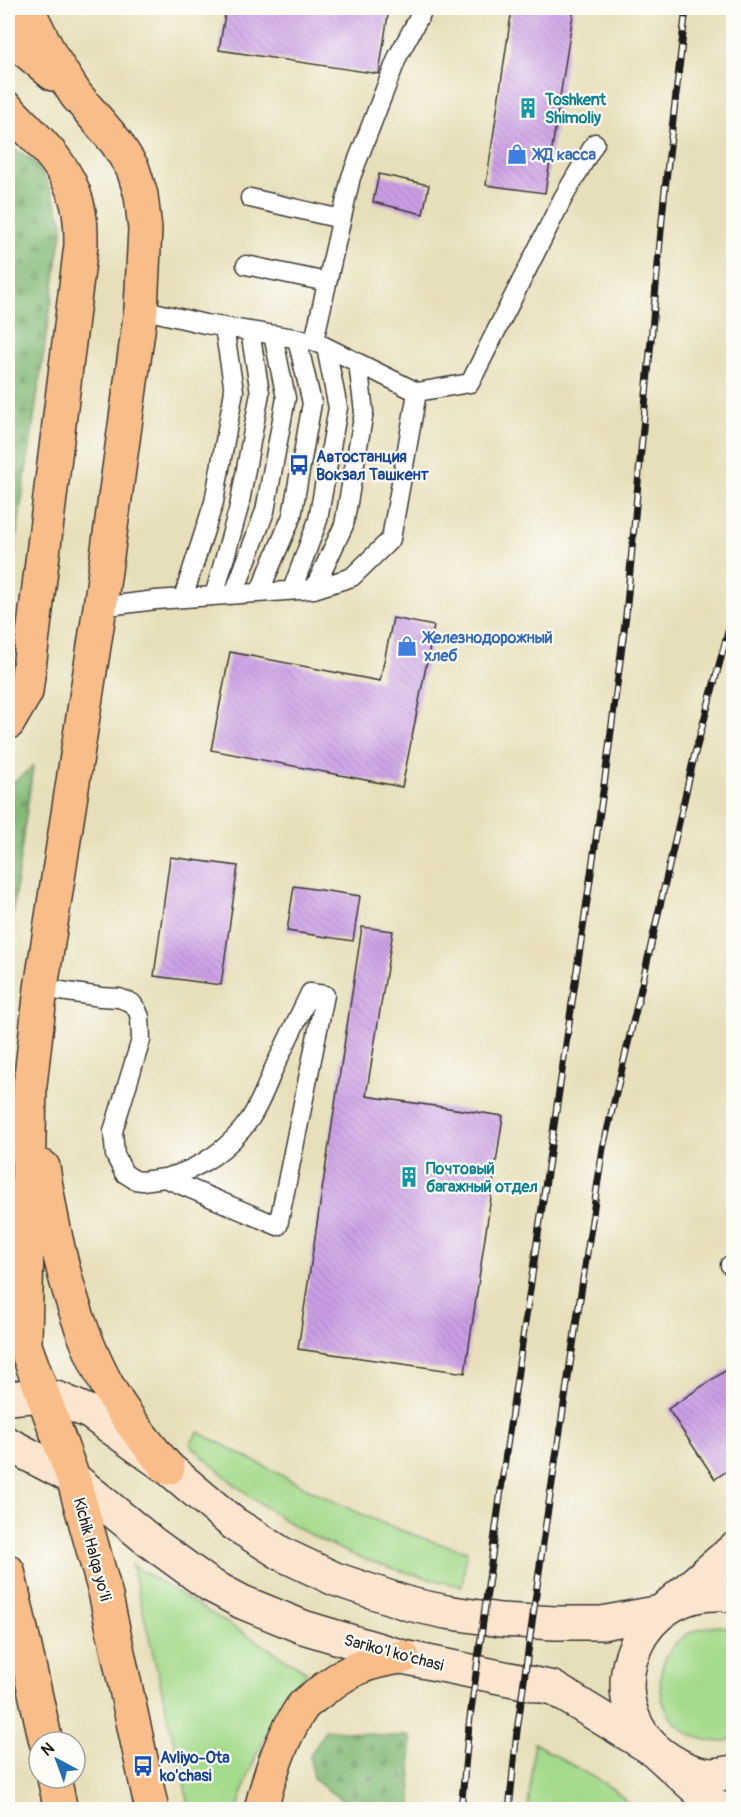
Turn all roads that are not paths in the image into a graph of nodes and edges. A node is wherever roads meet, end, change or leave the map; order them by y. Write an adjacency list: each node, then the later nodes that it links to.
1 (27, 8): 4 (highway)
2 (424, 8): 8 (lane)
3 (8, 36): 4 (highway)
4 (76, 95): 11 (highway)
5 (8, 109): 25 (highway)
6 (595, 143): 17 (lane)
7 (250, 198): 8 (lane)
8 (341, 219): 10 (lane)
9 (246, 265): 10 (lane)
10 (327, 282): 15 (lane)
11 (141, 309): 12 (lane); 24 (highway)
12 (224, 327): 13 (lane); 23 (lane)
13 (250, 331): 14 (lane); 22 (lane)
14 (273, 335): 15 (lane); 21 (lane)
15 (312, 342): 16 (lane); 19 (lane); 20 (lane)
16 (358, 363): 17 (lane); 18 (lane)
17 (417, 392): 18 (lane)
18 (314, 589): 19 (lane)
19 (292, 590): 20 (lane)
20 (259, 593): 21 (lane)
21 (234, 594): 22 (lane)
22 (214, 596): 23 (lane)
23 (183, 598): 24 (lane)
24 (100, 607): 26 (highway)
25 (8, 723)
26 (41, 988): 27 (highway); 28 (lane)
27 (30, 1085): 30 (highway); 34 (highway)
28 (165, 1178): 28 (lane)
29 (8, 1296): 30 (highway, Kichik Halqa yo'li)
30 (25, 1343): 31 (highway, Kichik Halqa yo'li)
31 (44, 1395): 32 (main road); 34 (main road); 35 (highway, Kichik Halqa yo'li)
32 (8, 1398)
33 (8, 1444): 35 (main road, Sariko'l ko'chasi)
34 (168, 1468): 39 (main road)
35 (74, 1478): 40 (main road, Sariko'l ko'chasi); 46 (highway, Kichik Halqa yo'li)
36 (734, 1549): 39 (main road)
37 (8, 1571): 41 (highway)
38 (734, 1596): 39 (main road)
39 (662, 1612): 42 (main road)
40 (403, 1657): 42 (main road, Sariko'l ko'chasi); 47 (highway)
41 (43, 1730)
42 (654, 1750): 43 (main road); 48 (main road, Sariko'l ko'chasi)
43 (734, 1772)
44 (57, 1790): 45 (highway)
45 (62, 1809)
46 (152, 1809)
47 (261, 1809)
48 (720, 1809)

